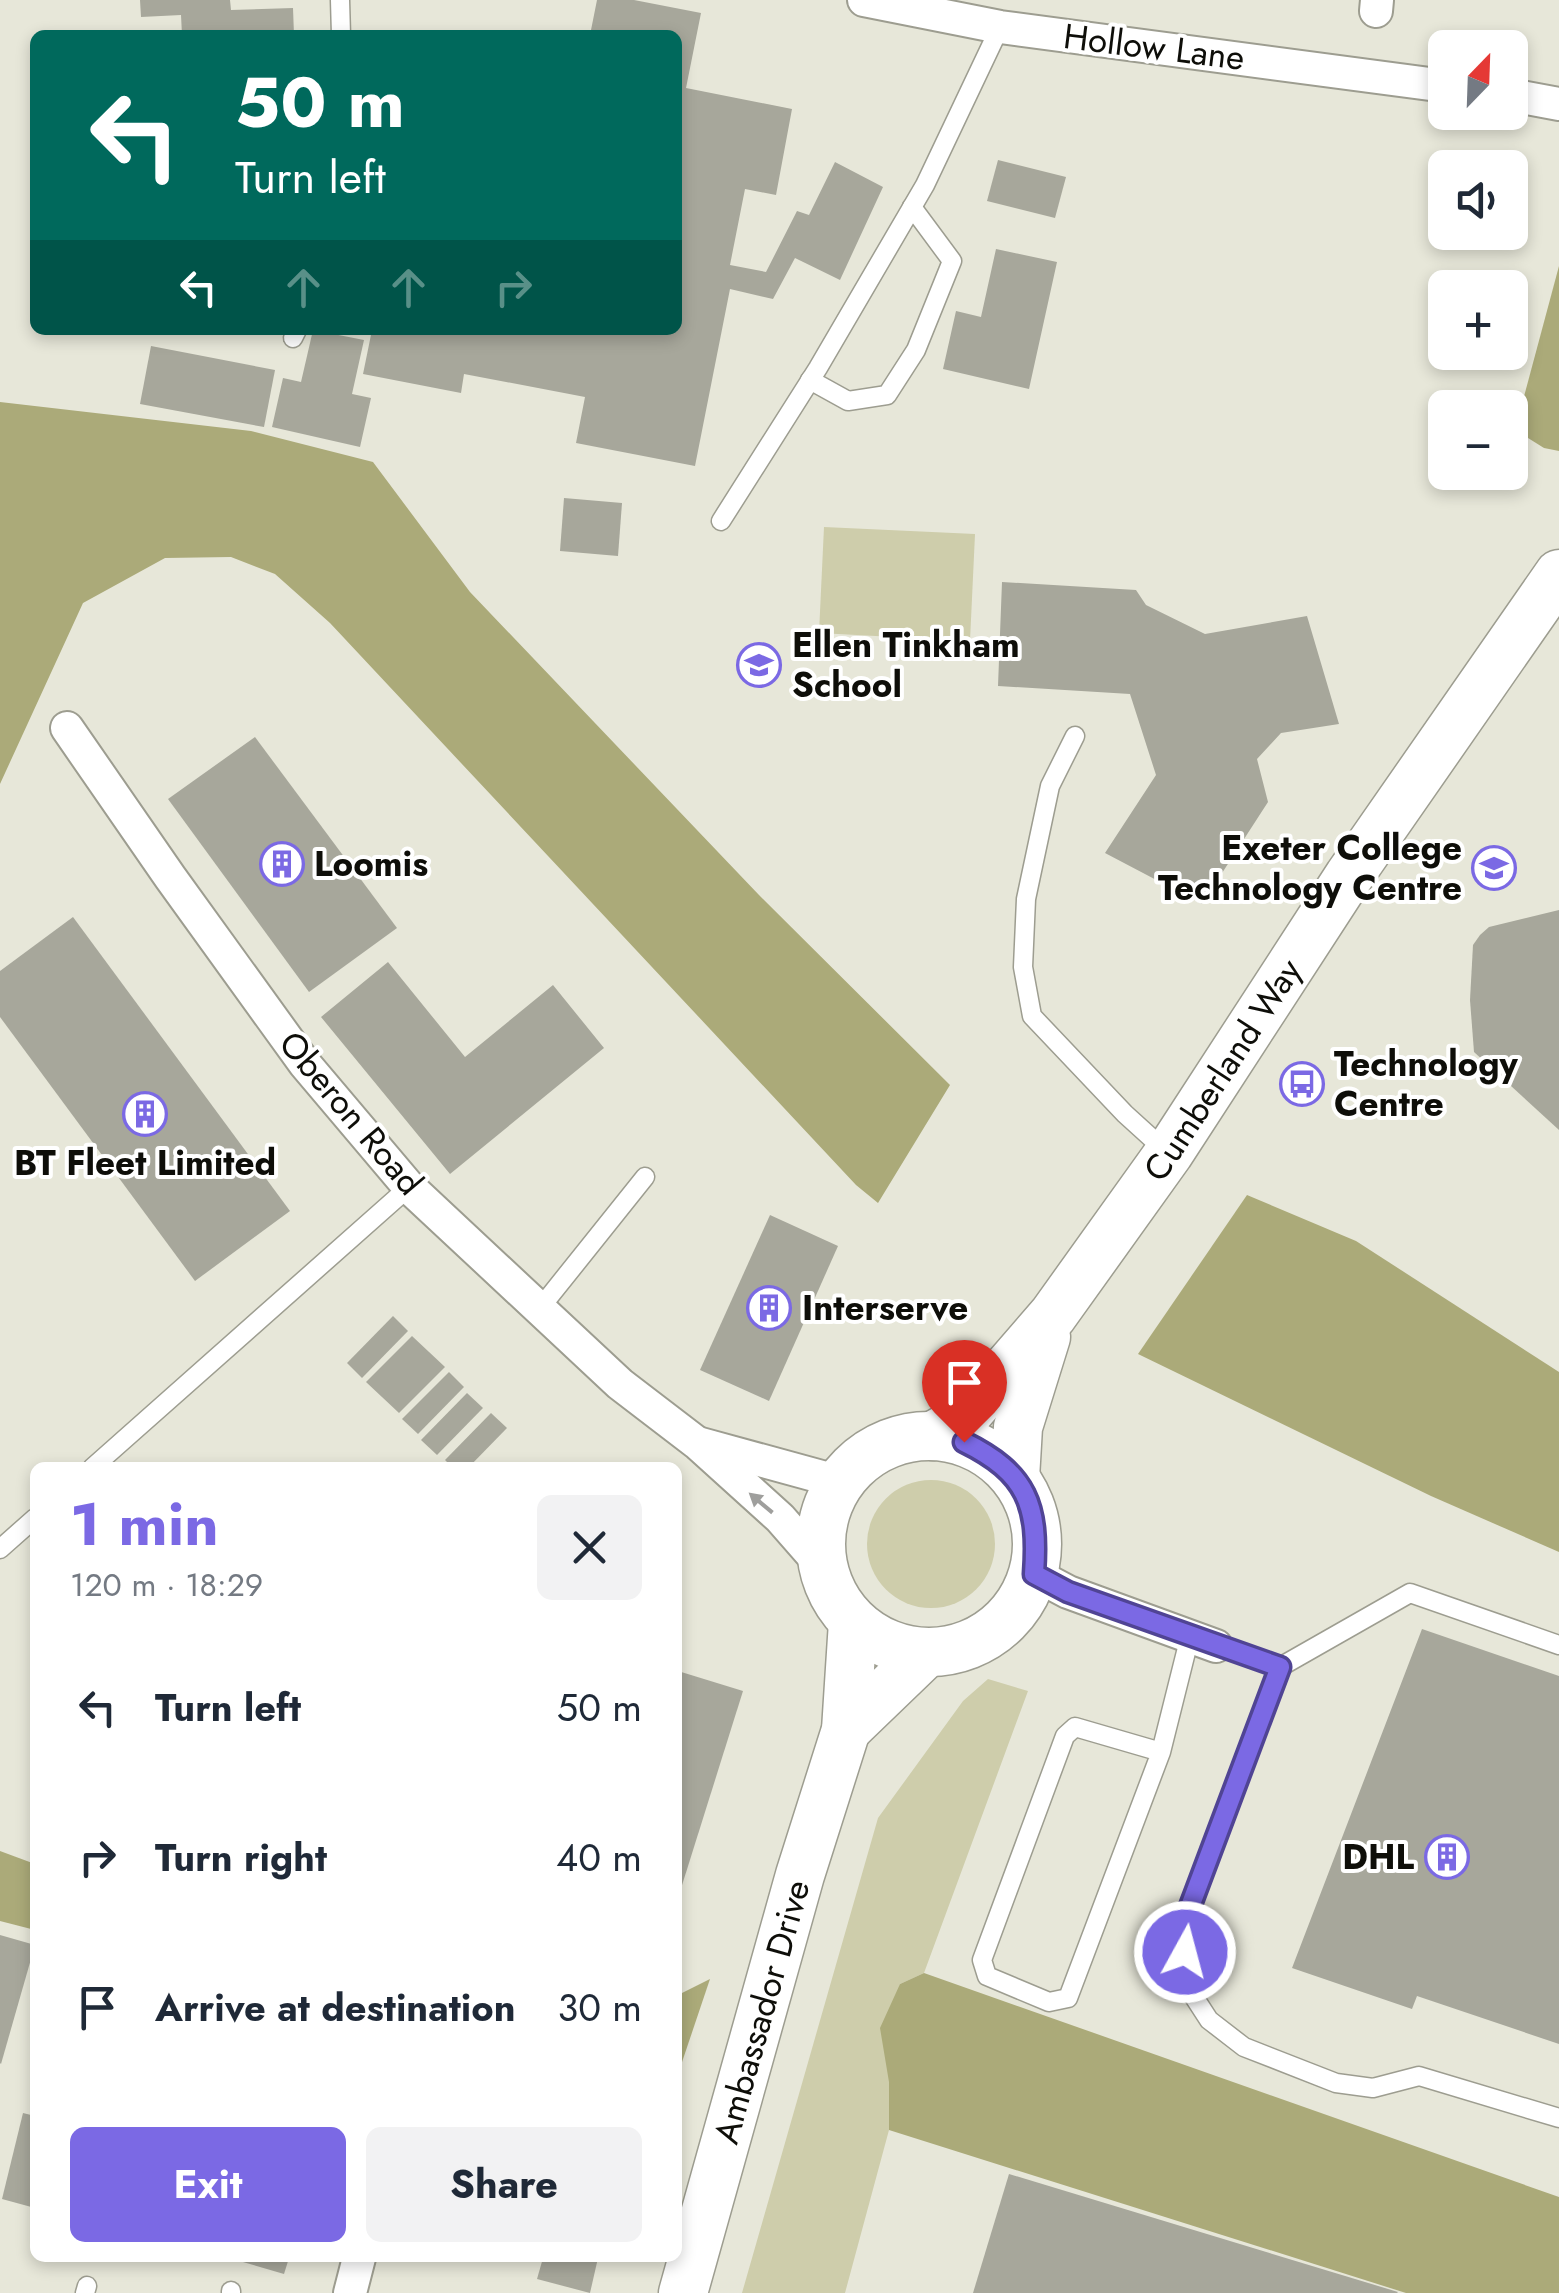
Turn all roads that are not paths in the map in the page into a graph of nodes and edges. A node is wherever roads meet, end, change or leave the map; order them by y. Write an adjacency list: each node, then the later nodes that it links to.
1 (340, 0): 4 (lane)
2 (864, 0): 3 (street, Hollow Lane)
3 (1000, 27): 5 (street, Hollow Lane); 8 (lane)
4 (341, 30)
5 (1428, 84)
6 (1528, 98): 7 (street)
7 (1559, 104)
8 (912, 206): 9 (lane); 9 (lane)
9 (810, 380): 10 (lane)
10 (720, 521)
11 (1546, 601): 14 (main road, Cumberland Way)
12 (67, 728): 16 (street, Oberon Road)
13 (1075, 736): 14 (lane)
14 (1169, 1153): 18 (main road, Cumberland Way)
15 (644, 1178): 17 (lane)
16 (408, 1187): 17 (street, Oberon Road); 21 (lane)
17 (541, 1308): 20 (street, Oberon Road)
18 (1053, 1314): 19 (main road, Cumberland Way); 22 (main road, Cumberland Way)
19 (932, 1436): 22 (main road); 23 (main road)
20 (696, 1443): 23 (street, Oberon Road); 26 (street, Oberon Road, one-way to 20)
21 (99, 1462)
22 (1015, 1478): 27 (main road)
23 (840, 1482): 26 (main road)
24 (30, 1522): 25 (lane)
25 (0, 1549)
26 (822, 1566): 28 (main road)
27 (1034, 1574): 29 (street); 31 (main road)
28 (852, 1622): 31 (main road); 33 (main road, Ambassador Drive)
29 (1203, 1641): 32 (lane); 34 (lane)
30 (1559, 1646): 32 (lane)
31 (926, 1653): 33 (main road, Ambassador Drive)
32 (1280, 1667): 35 (lane)
33 (846, 1730): 38 (main road, Ambassador Drive)
34 (1161, 1752): 34 (lane)
35 (1559, 2118)
36 (357, 2262): 37 (street)
37 (350, 2293)
38 (683, 2293)

